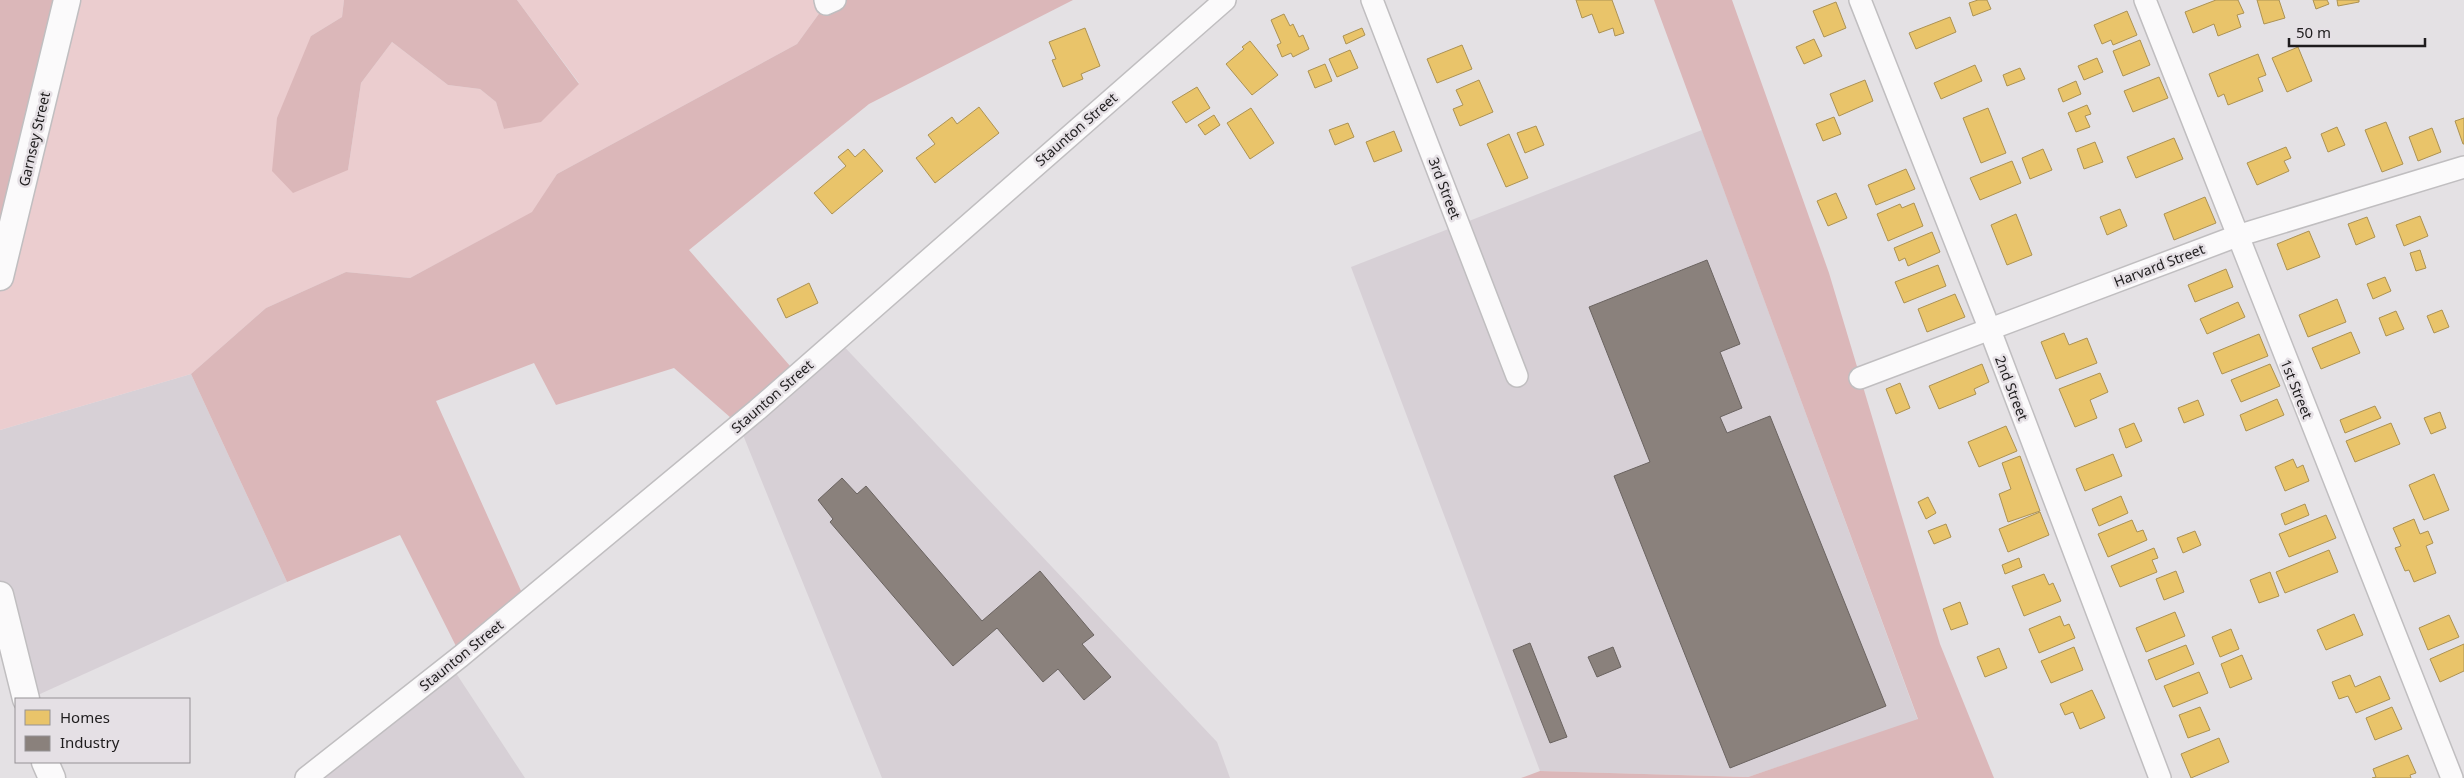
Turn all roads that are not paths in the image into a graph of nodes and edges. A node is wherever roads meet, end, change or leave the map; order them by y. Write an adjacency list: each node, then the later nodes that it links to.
1 (67, 0): 8 (street, Garnsey Street)
2 (1226, 0): 16 (street, Staunton Street)
3 (1372, 0): 10 (street, 3rd Street)
4 (1860, 0): 9 (street, 2nd Street)
5 (2145, 0): 7 (street, 1st Street)
6 (2464, 167): 7 (street, Harvard Street)
7 (2237, 236): 9 (street, Harvard Street); 18 (street, 1st Street)
8 (0, 277)
9 (1990, 330): 11 (street, Harvard Street); 17 (street, 2nd Street)
10 (1518, 376)
11 (1860, 378)
12 (0, 595): 13 (street)
13 (26, 698)
14 (45, 763): 15 (street)
15 (52, 778)
16 (306, 778)
17 (2160, 778)
18 (2452, 778)

